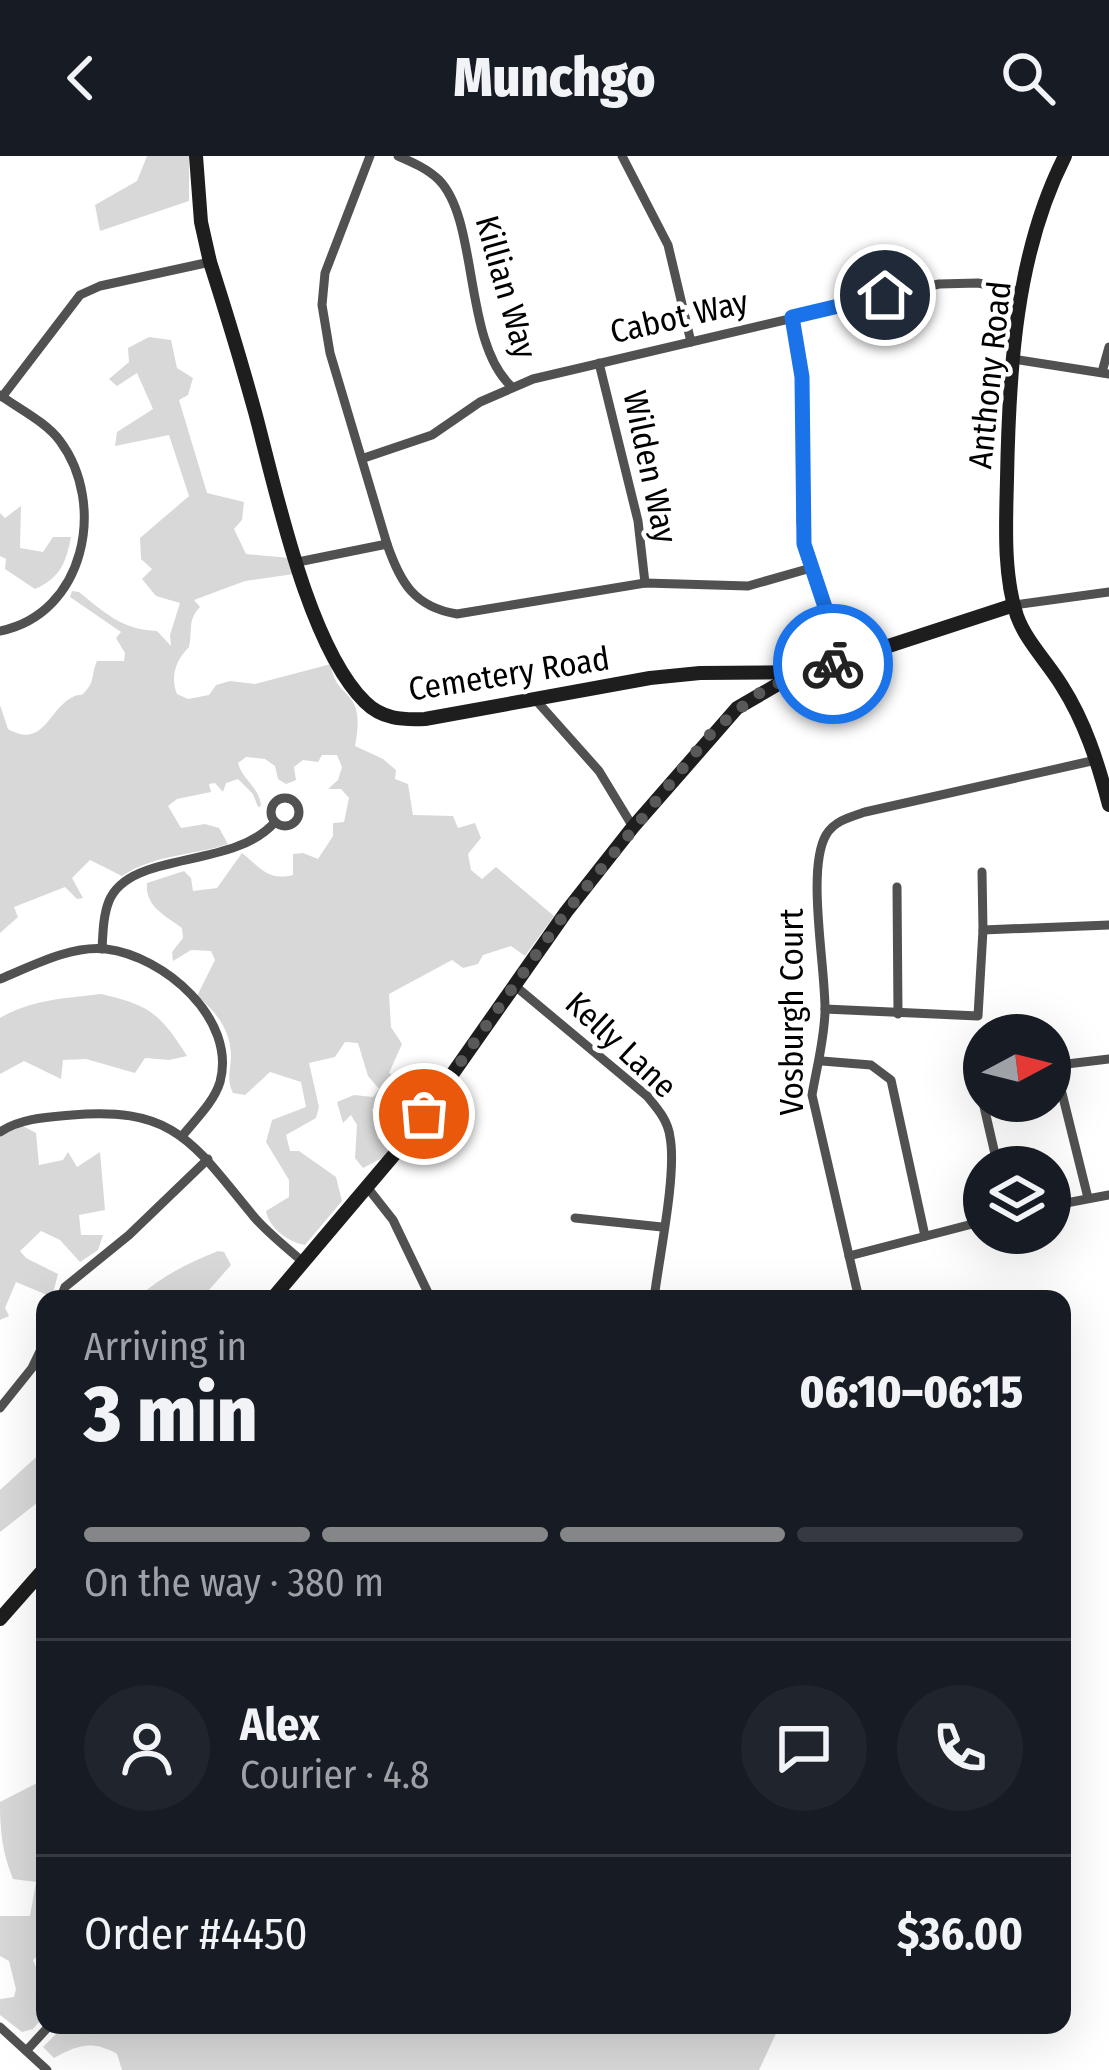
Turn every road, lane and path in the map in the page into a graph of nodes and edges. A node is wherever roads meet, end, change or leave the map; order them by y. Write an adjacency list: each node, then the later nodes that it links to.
1 (196, 156): 6 (street, Cemetery Road)
2 (370, 156): 16 (street)
3 (398, 156): 14 (street, Killian Way)
4 (622, 156): 9 (street)
5 (1065, 156): 7 (street, Anthony Road)
6 (210, 262): 15 (street); 18 (street, Cemetery Road)
7 (1022, 292): 8 (street, Cabot Way); 11 (street, Anthony Road)
8 (792, 317): 9 (street, Cabot Way); 19 (street)
9 (691, 342): 12 (street, Cabot Way)
10 (1109, 346): 13 (street)
11 (1013, 358): 13 (street); 22 (street, Anthony Road)
12 (599, 364): 14 (street, Cabot Way); 20 (street, Wilden Way)
13 (1106, 373)
14 (511, 386): 16 (street, Cabot Way)
15 (1, 396): 23 (street)
16 (364, 458): 17 (street)
17 (387, 544): 18 (street); 20 (street)
18 (298, 562): 26 (street, Cemetery Road)
19 (811, 568): 20 (street); 24 (street)
20 (645, 583)
21 (1109, 592): 22 (street)
22 (1014, 605): 24 (street, Cemetery Road); 27 (street)
23 (0, 631)
24 (843, 661): 25 (street, Cemetery Road)
25 (794, 675): 26 (street, Cemetery Road); 31 (street)
26 (534, 698): 31 (street)
27 (1096, 760): 28 (street); 39 (street, Vosburgh Court)
28 (1107, 785): 29 (street)
29 (1109, 805)
30 (275, 822): 36 (street)
31 (633, 827): 38 (street)
32 (982, 872): 35 (street)
33 (897, 887): 40 (street)
34 (1109, 925): 35 (street)
35 (983, 930): 40 (street)
36 (102, 949): 37 (street); 46 (street)
37 (0, 979)
38 (514, 985): 48 (street); 54 (street, Kelly Lane)
39 (825, 1009): 40 (street); 42 (street, Vosburgh Court)
40 (898, 1014)
41 (1109, 1059): 43 (street)
42 (822, 1061): 55 (street); 56 (street, Vosburgh Court)
43 (1071, 1063)
44 (1068, 1122): 50 (street)
45 (0, 1132): 46 (street)
46 (183, 1135): 47 (street)
47 (208, 1159): 57 (street); 58 (street)
48 (367, 1187): 57 (street); 60 (street)
49 (1109, 1195): 50 (street)
50 (1088, 1198): 51 (street)
51 (1071, 1202)
52 (575, 1218): 54 (street)
53 (963, 1226): 55 (street)
54 (662, 1227): 61 (street, Kelly Lane)
55 (926, 1236): 56 (street)
56 (849, 1256): 62 (street, Vosburgh Court)
57 (303, 1262): 59 (street)
58 (63, 1290)
59 (280, 1290)
60 (427, 1290)
61 (655, 1290)
62 (857, 1290)
63 (36, 1360): 64 (street)
64 (0, 1408)
65 (36, 1578): 66 (street)
66 (0, 1618)
67 (0, 2027): 69 (street)
68 (42, 2034): 69 (street)
69 (27, 2050): 70 (street)
70 (47, 2070)

